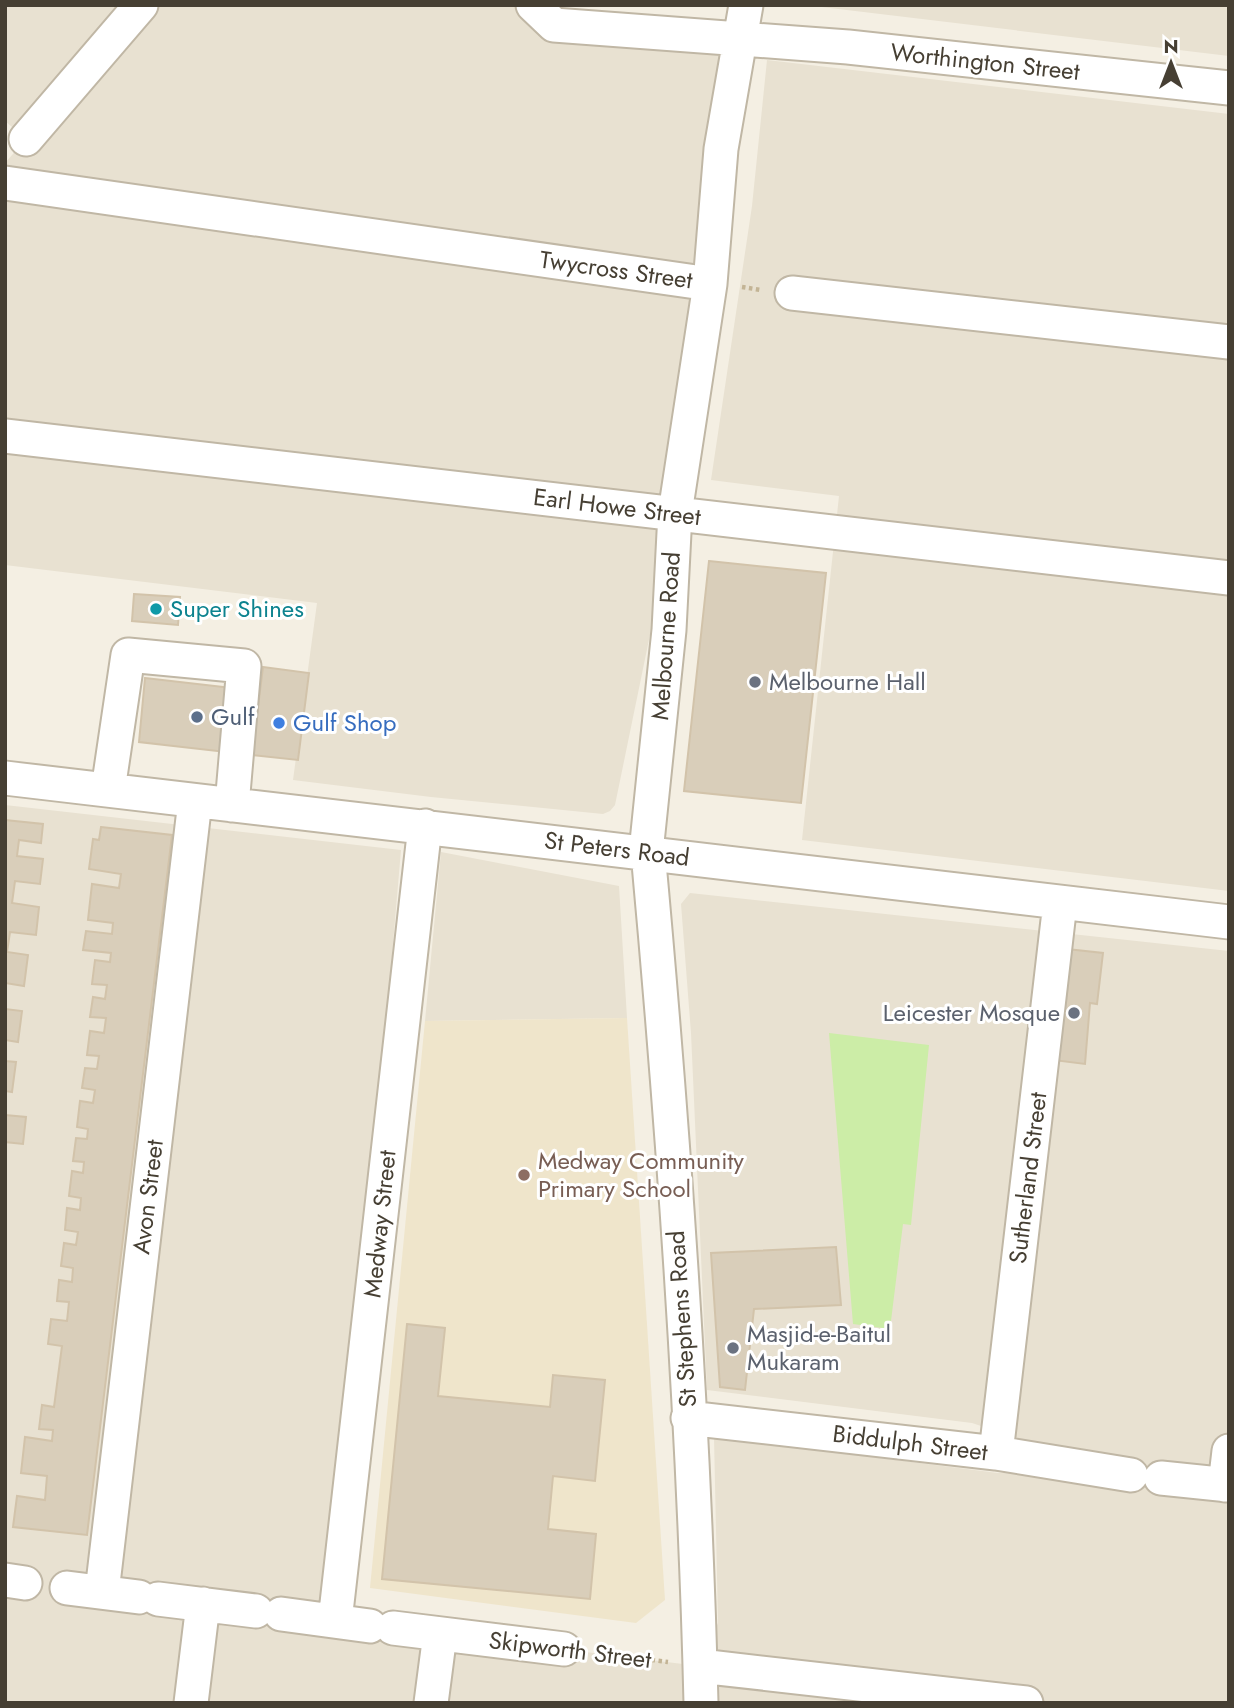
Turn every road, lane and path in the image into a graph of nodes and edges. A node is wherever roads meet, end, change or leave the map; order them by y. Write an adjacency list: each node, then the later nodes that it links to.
1 (141, 5): 6 (street)
2 (533, 5): 4 (street, Worthington Street)
3 (746, 5): 4 (street, Melbourne Road)
4 (742, 38): 5 (street, Worthington Street); 8 (street, Melbourne Road)
5 (1229, 88)
6 (26, 139)
7 (5, 183): 8 (street, Twycross Street)
8 (710, 284): 9 (path, Twycross Street); 12 (street, Melbourne Road)
9 (792, 293): 10 (street)
10 (1229, 342)
11 (5, 436): 12 (street, Earl Howe Street)
12 (675, 513): 13 (street, Earl Howe Street); 19 (street, Melbourne Road)
13 (1229, 578)
14 (5, 778): 15 (street, St Peters Road)
15 (108, 790): 16 (street, St Peters Road); 17 (street)
16 (195, 802): 17 (street, St Peters Road); 27 (street, Avon Street)
17 (232, 805): 18 (street, St Peters Road)
18 (425, 826): 19 (street, St Peters Road); 29 (street, Medway Street)
19 (647, 852): 20 (street, St Peters Road); 22 (street, St Stephens Road)
20 (1060, 903): 21 (street, St Peters Road); 24 (street, Sutherland Street)
21 (1229, 922)
22 (688, 1418): 24 (street, Biddulph Street); 32 (street, St Stephens Road)
23 (1229, 1451): 25 (street)
24 (996, 1453): 25 (street, Biddulph Street)
25 (1227, 1485)
26 (66, 1588): 27 (street, Skipworth Street)
27 (102, 1592): 28 (street, Skipworth Street)
28 (203, 1604): 29 (street, Skipworth Street); 33 (street)
29 (335, 1621): 30 (street, Skipworth Street)
30 (440, 1634): 31 (street, Skipworth Street); 34 (street)
31 (564, 1649): 32 (path, Skipworth Street)
32 (700, 1666): 35 (street, St Stephens Road); 36 (street)
33 (191, 1703)
34 (431, 1703)
35 (701, 1703)
36 (1026, 1703)

